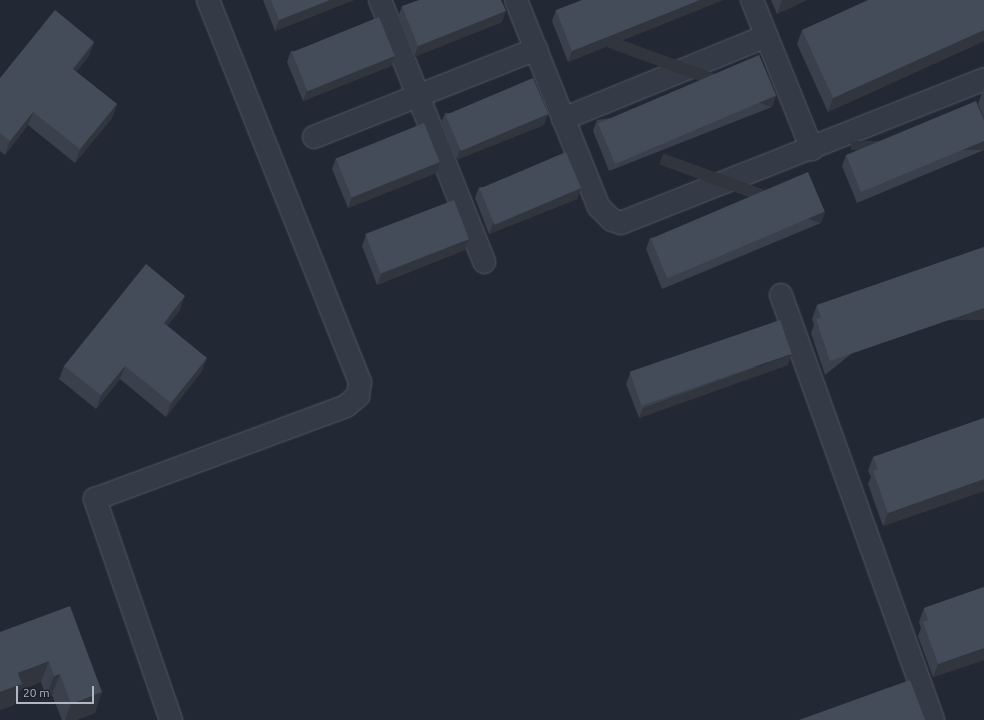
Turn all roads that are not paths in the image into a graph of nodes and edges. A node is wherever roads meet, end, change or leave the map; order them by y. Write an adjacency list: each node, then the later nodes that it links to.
1 (208, 0): 14 (street)
2 (380, 0): 8 (street)
3 (516, 0): 6 (street)
4 (752, 0): 5 (street)
5 (766, 36): 9 (street); 11 (street)
6 (536, 49): 8 (street); 9 (street)
7 (984, 79): 11 (street)
8 (418, 96): 10 (street); 12 (street)
9 (564, 118): 11 (street)
10 (314, 137)
11 (812, 149)
12 (484, 262)
13 (781, 295): 15 (street)
14 (171, 720)
15 (933, 720)

